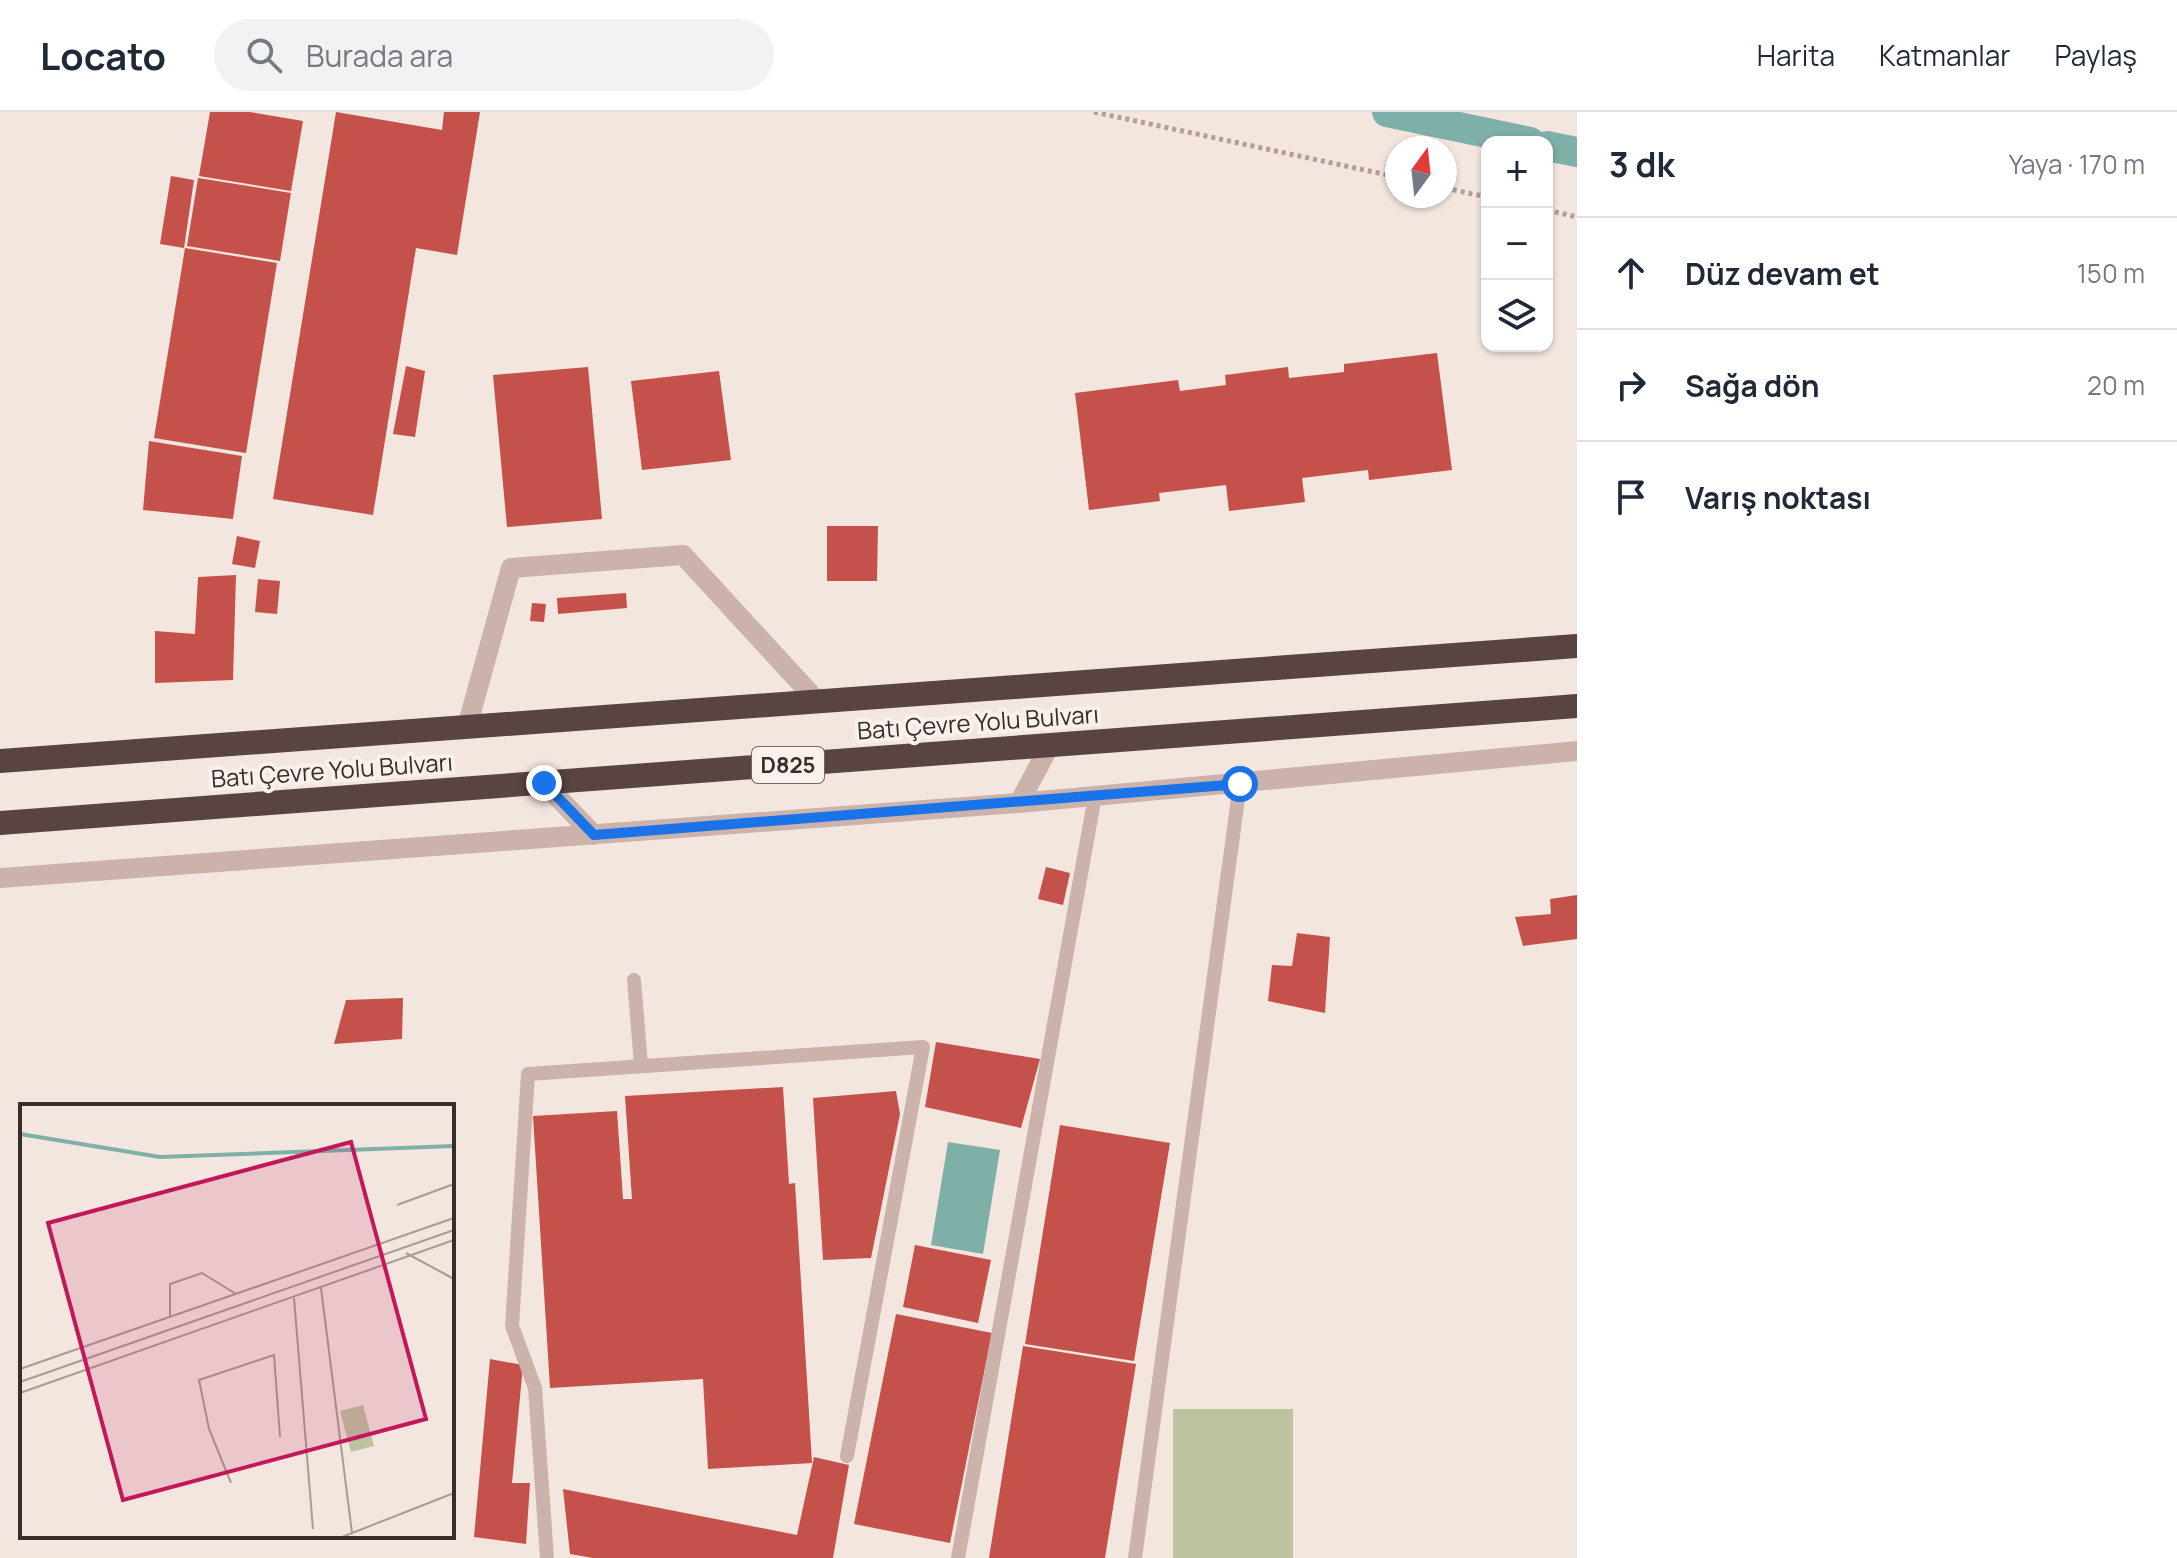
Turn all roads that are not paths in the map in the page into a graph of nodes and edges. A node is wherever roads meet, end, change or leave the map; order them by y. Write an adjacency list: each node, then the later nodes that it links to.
1 (1577, 646): 2 (highway, Batı Çevre Yolu Bulvarı)
2 (818, 702): 4 (highway, Batı Çevre Yolu Bulvarı); 4 (street)
3 (1577, 706): 5 (highway, Batı Çevre Yolu Bulvarı / D825)
4 (467, 727): 7 (highway, Batı Çevre Yolu Bulvarı)
5 (1050, 745): 8 (highway, Batı Çevre Yolu Bulvarı / D825); 11 (street)
6 (1577, 751): 9 (street)
7 (0, 761)
8 (544, 783): 12 (highway, Batı Çevre Yolu Bulvarı / D825); 13 (street)
9 (1240, 784): 10 (street); 20 (lane)
10 (1095, 796): 11 (street); 19 (lane)
11 (1019, 803): 13 (street)
12 (0, 823)
13 (594, 835): 14 (street)
14 (0, 878)
15 (634, 980): 16 (lane)
16 (641, 1065): 17 (lane); 18 (lane)
17 (847, 1456)
18 (547, 1558)
19 (958, 1558)
20 (1135, 1558)

